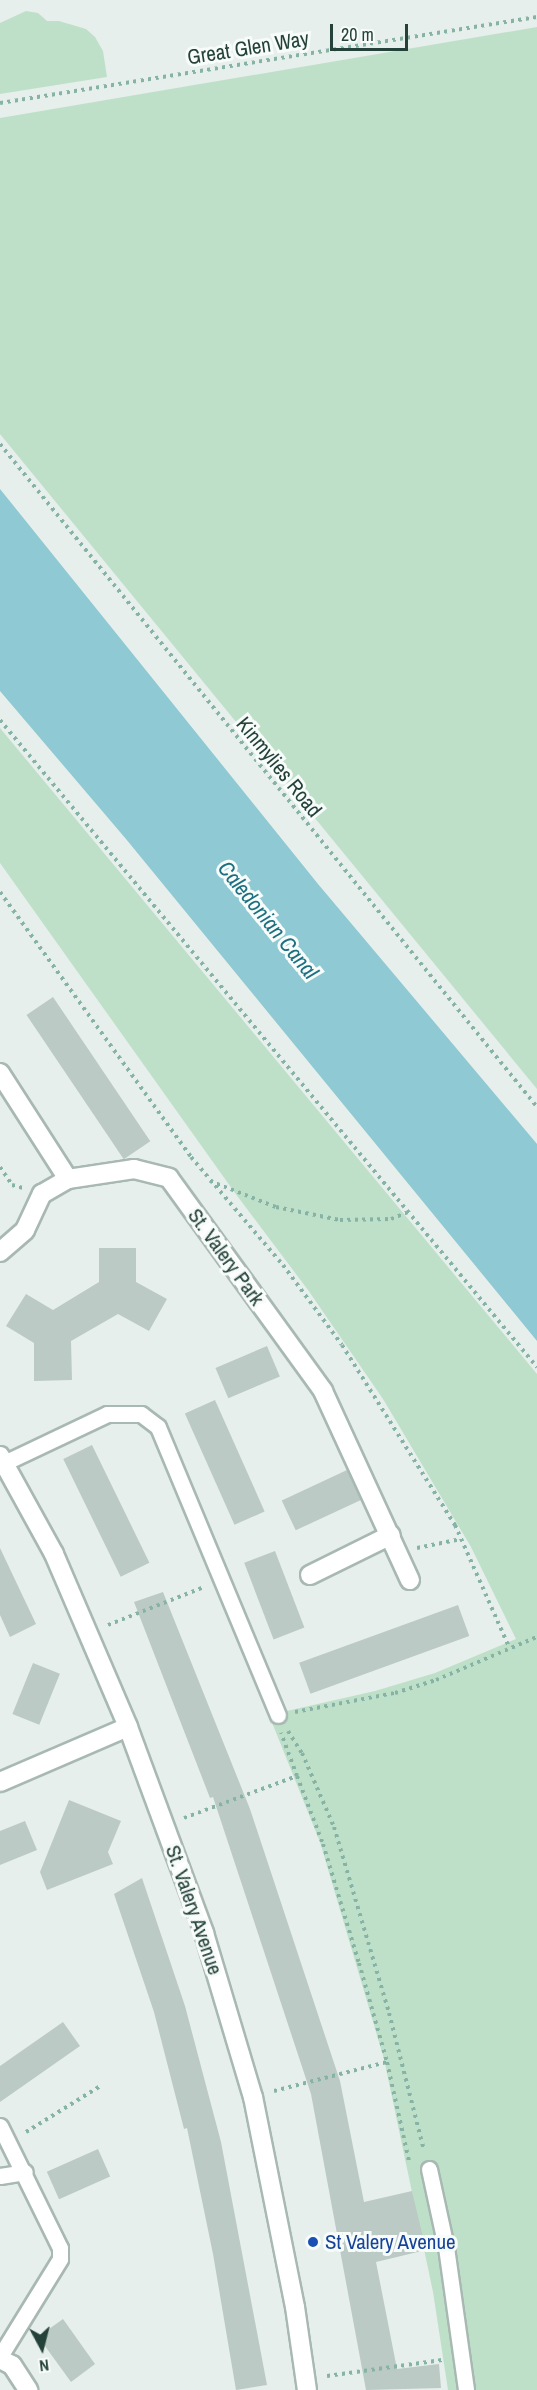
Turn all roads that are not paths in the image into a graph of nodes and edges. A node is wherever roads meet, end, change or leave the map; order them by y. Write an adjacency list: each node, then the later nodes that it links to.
1 (0, 1073): 2 (street)
2 (68, 1179): 3 (street); 5 (street, St. Valery Park)
3 (0, 1252)
4 (2, 1460): 8 (lane); 9 (street, St. Valery Avenue)
5 (395, 1543): 6 (street); 7 (street, St. Valery Park)
6 (310, 1575)
7 (410, 1580)
8 (278, 1715)
9 (128, 1727): 10 (street); 16 (street, St. Valery Avenue)
10 (0, 1782)
11 (0, 2126): 13 (lane)
12 (429, 2169): 18 (lane)
13 (25, 2172): 14 (lane); 15 (lane)
14 (0, 2176)
15 (0, 2357): 17 (street)
16 (306, 2384)
17 (28, 2390)
18 (466, 2390)

